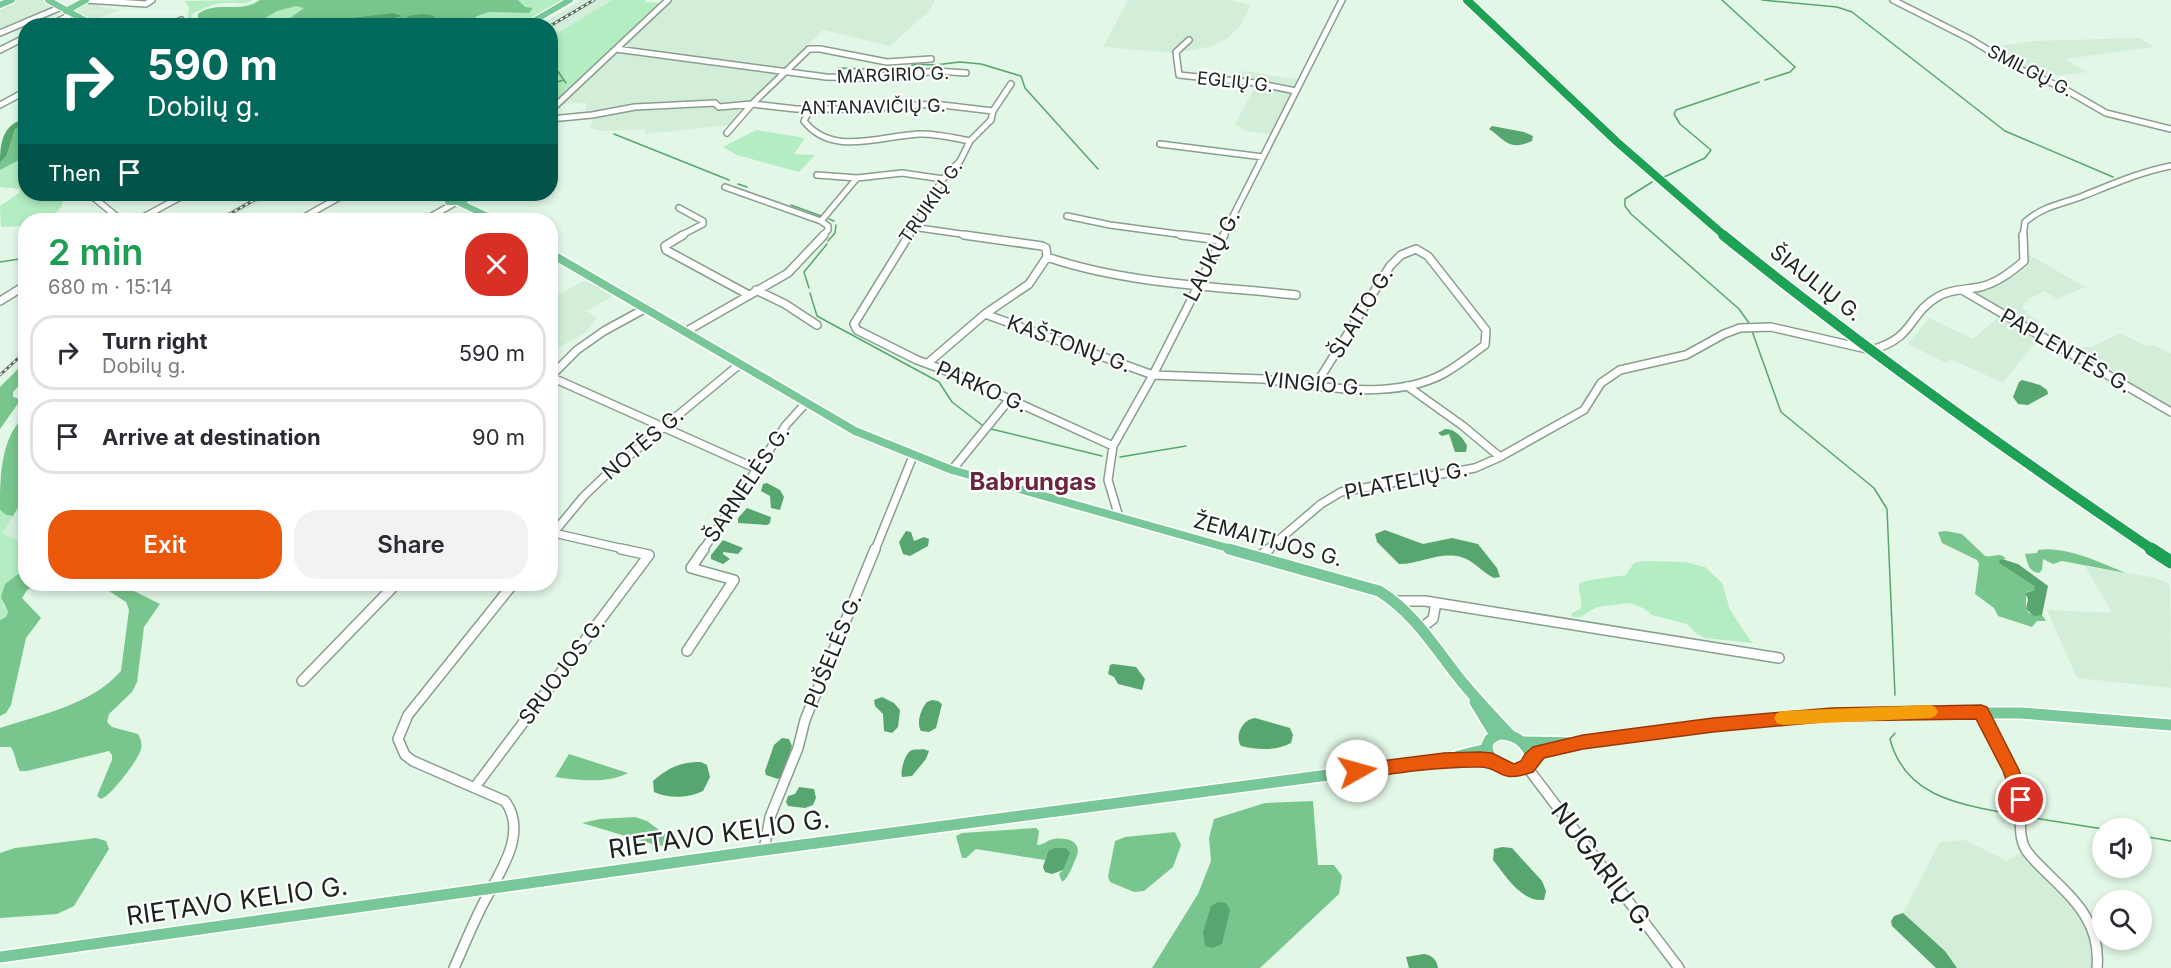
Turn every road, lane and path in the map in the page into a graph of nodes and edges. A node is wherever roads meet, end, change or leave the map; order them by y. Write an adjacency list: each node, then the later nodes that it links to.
1 (12, 0): 10 (main road)
2 (48, 0): 11 (main road)
3 (86, 0): 4 (street); 12 (main road)
4 (152, 0)
5 (570, 0): 16 (main road)
6 (668, 0): 21 (street)
7 (1342, 0): 27 (street, LAUKŲ G.)
8 (1467, 0): 75 (highway, ŠIAULIŲ G.)
9 (1893, 0): 35 (street, SMILGŲ G.)
10 (0, 5)
11 (59, 8): 12 (main road); 13 (street)
12 (69, 13): 14 (street); 15 (main road)
13 (38, 18)
14 (61, 18)
15 (79, 18)
16 (539, 18)
17 (18, 27): 18 (street)
18 (0, 33)
19 (1189, 40): 27 (street, EGLIŲ G.)
20 (18, 41): 22 (street)
21 (616, 49): 24 (street, MARGIRIO G.); 29 (street)
22 (0, 50)
23 (931, 59): 24 (street)
24 (784, 72): 25 (street, MARGIRIO G.); 30 (street)
25 (966, 73)
26 (1011, 84): 33 (street, TRUIKIŲ G.)
27 (1296, 91): 39 (street, LAUKŲ G.)
28 (18, 96): 31 (street)
29 (558, 103)
30 (752, 104): 32 (street, ANTANAVIČIŲ G.); 34 (street, ANTANAVIČIŲ G.); 36 (street)
31 (0, 105)
32 (810, 109): 33 (street, ANTANAVIČIŲ G.); 37 (street)
33 (993, 111): 37 (street, TRUIKIŲ G.)
34 (558, 118)
35 (2171, 129)
36 (727, 133)
37 (970, 141): 43 (street, TRUIKIŲ G.)
38 (1160, 144): 39 (street)
39 (1263, 157): 59 (street, LAUKŲ G.)
40 (2171, 166): 66 (street)
41 (817, 175): 42 (street)
42 (857, 178): 43 (street); 57 (street)
43 (943, 179): 58 (street, TRUIKIŲ G.)
44 (725, 187): 57 (street)
45 (102, 201): 51 (street)
46 (173, 201): 52 (street)
47 (333, 201): 53 (street)
48 (452, 201): 54 (street)
49 (464, 201): 55 (main road)
50 (680, 208): 67 (street)
51 (114, 213)
52 (151, 213)
53 (311, 213)
54 (436, 213)
55 (483, 213)
56 (1067, 216): 59 (street)
57 (821, 221): 65 (street)
58 (912, 227): 61 (street); 72 (street, TRUIKIŲ G.)
59 (1220, 240): 63 (street, LAUKŲ G.)
60 (1416, 249): 81 (street, VINGIO G.); 82 (street, ŠLAITO G.)
61 (1047, 257): 63 (street); 71 (street)
62 (558, 258): 70 (main road, ŽEMAITIJOS G.)
63 (1199, 282): 68 (street); 79 (street, LAUKŲ G.)
64 (18, 290): 69 (street)
65 (756, 290): 67 (street); 73 (street)
66 (1962, 290): 75 (street); 85 (street, PAPLENTĖS G.)
67 (749, 295): 74 (street)
68 (1296, 295)
69 (0, 301)
70 (646, 308): 74 (main road, ŽEMAITIJOS G.); 78 (street)
71 (985, 314): 76 (street); 79 (street, KAŠTONŲ G.)
72 (854, 324): 76 (street, PARKO G.)
73 (816, 325)
74 (685, 332): 77 (main road, ŽEMAITIJOS G.)
75 (1870, 350): 89 (street, PLATELIŲ G.); 96 (highway, ŠIAULIŲ G.)
76 (928, 363): 83 (street, PARKO G.)
77 (740, 364): 84 (main road, ŽEMAITIJOS G.); 86 (street, NOTĖS G.)
78 (558, 370)
79 (1153, 375): 82 (street, VINGIO G.); 87 (street, LAUKŲ G.)
80 (558, 380): 86 (street)
81 (1407, 386): 82 (street, VINGIO G.); 89 (street)
82 (1314, 387)
83 (1009, 400): 87 (street, PARKO G.); 91 (street)
84 (806, 403): 88 (main road, ŽEMAITIJOS G.); 90 (street, ŠARNELĖS G.)
85 (2171, 412)
86 (662, 428): 90 (street); 93 (street, NOTĖS G.)
87 (1113, 446): 92 (street, LAUKŲ G.)
88 (913, 456): 91 (main road, ŽEMAITIJOS G.); 117 (street, PUŠELĖS G.)
89 (1500, 457): 95 (street, PLATELIŲ G.)
90 (757, 469): 102 (street, ŠARNELĖS G.)
91 (952, 470): 92 (main road, ŽEMAITIJOS G.)
92 (1119, 518): 95 (main road, ŽEMAITIJOS G.)
93 (558, 526)
94 (558, 533): 116 (street, SRUOJOS G.)
95 (1259, 557): 99 (main road, ŽEMAITIJOS G.)
96 (2171, 562)
97 (389, 591): 104 (street)
98 (507, 591): 116 (street)
99 (1396, 601): 100 (street, ŽEMAITIJOS G.); 101 (main road)
100 (1436, 603): 101 (street); 103 (street, ŽEMAITIJOS G.)
101 (1421, 628): 105 (main road)
102 (687, 651)
103 (1779, 658)
104 (302, 681)
105 (1464, 684): 108 (main road); 109 (main road)
106 (1981, 712): 107 (main road, RIETAVO KELIO G.); 111 (main road, RIETAVO KELIO G.); 122 (street)
107 (2171, 724)
108 (1495, 735): 109 (main road, RIETAVO KELIO G.); 112 (main road)
109 (1510, 735): 110 (main road, RIETAVO KELIO G.)
110 (1523, 742): 111 (main road, RIETAVO KELIO G.); 115 (main road)
111 (1583, 742): 115 (main road, RIETAVO KELIO G.)
112 (1486, 749): 113 (main road, RIETAVO KELIO G.); 114 (main road)
113 (1444, 760): 114 (main road, RIETAVO KELIO G.); 117 (main road, RIETAVO KELIO G.)
114 (1492, 760): 115 (main road, RIETAVO KELIO G.)
115 (1529, 763): 121 (street, NUGARIŲ G.)
116 (475, 787): 118 (street)
117 (764, 850): 118 (main road, RIETAVO KELIO G.)
118 (494, 888): 119 (main road, RIETAVO KELIO G.); 120 (street)
119 (0, 957)
120 (454, 968)
121 (1679, 968)
122 (2097, 968)

